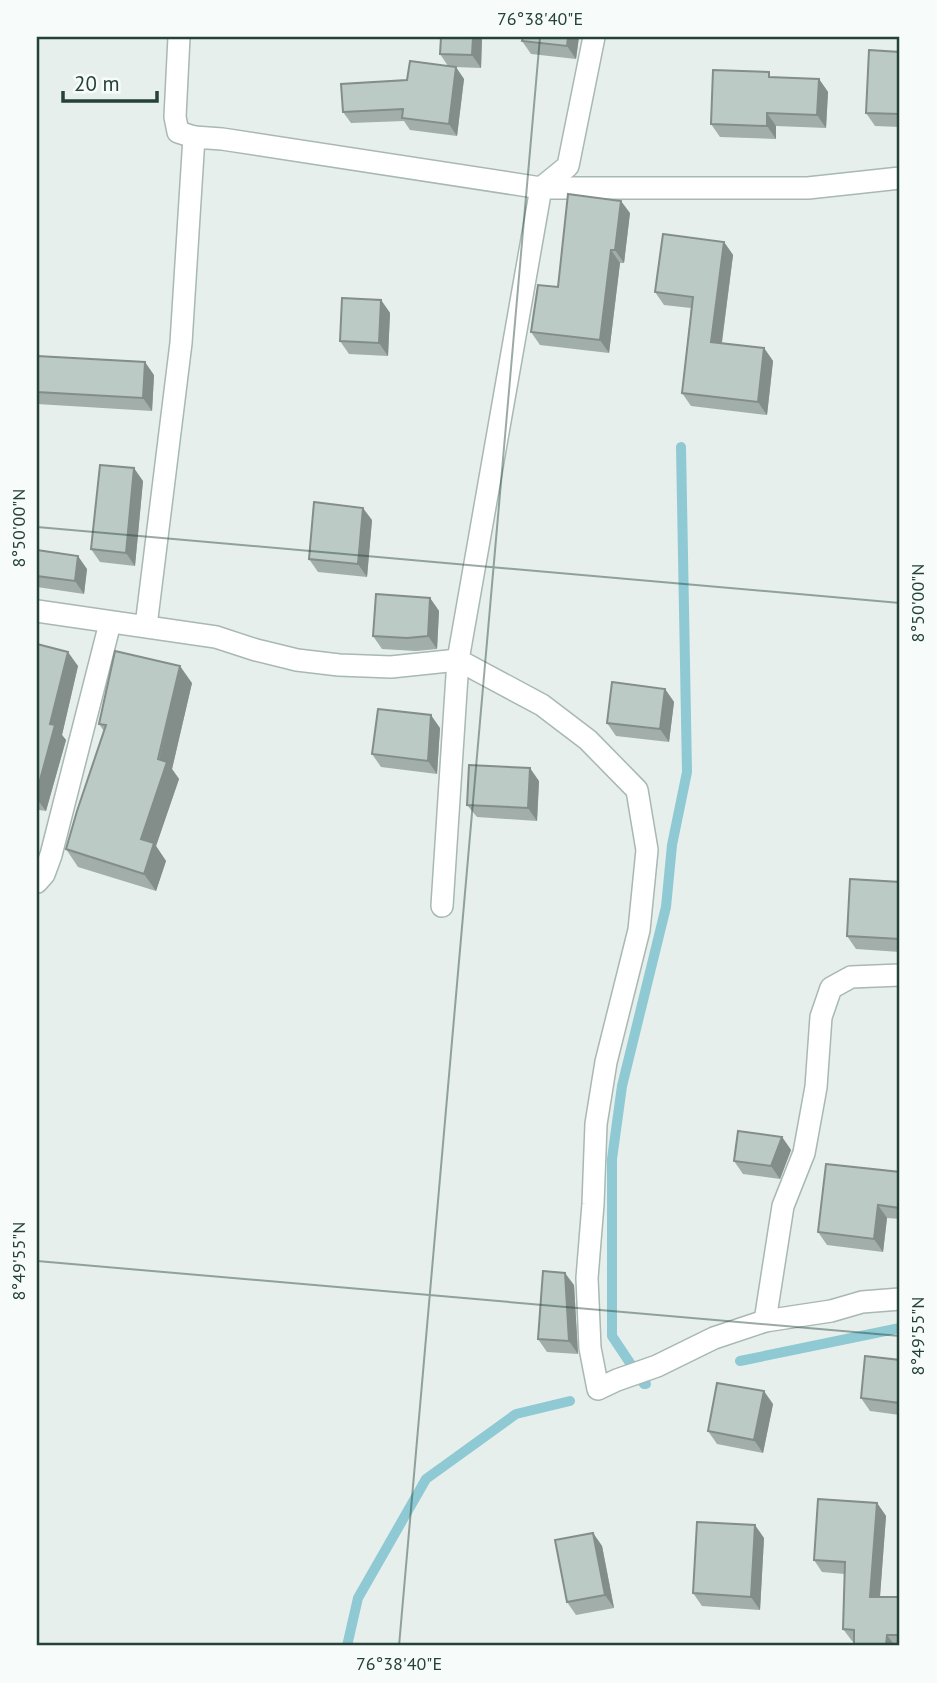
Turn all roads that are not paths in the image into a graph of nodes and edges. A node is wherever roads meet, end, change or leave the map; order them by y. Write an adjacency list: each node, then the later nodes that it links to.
1 (179, 37): 3 (street)
2 (594, 37): 5 (street)
3 (194, 137): 5 (street); 8 (street)
4 (900, 178): 5 (street)
5 (541, 188): 9 (street)
6 (37, 611): 7 (street)
7 (110, 623): 8 (street); 10 (street)
8 (146, 626): 9 (street)
9 (458, 660): 11 (street); 14 (street)
10 (37, 882)
11 (442, 906)
12 (900, 975): 14 (street)
13 (900, 1299): 14 (street)
14 (765, 1321)

